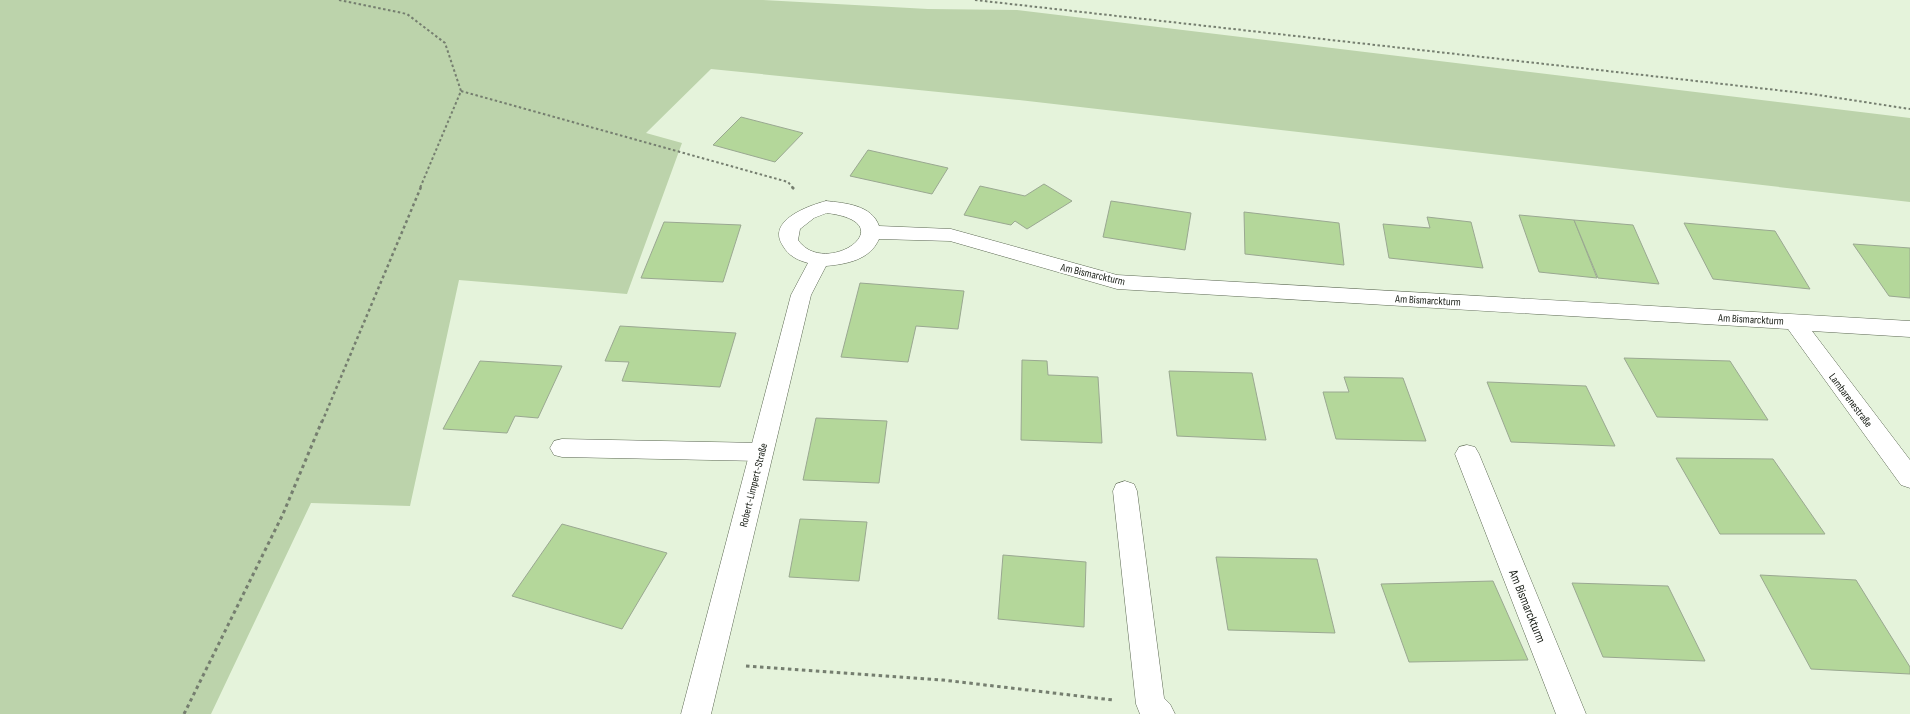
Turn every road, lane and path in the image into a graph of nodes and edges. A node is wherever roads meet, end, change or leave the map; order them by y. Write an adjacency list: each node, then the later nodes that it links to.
1 (340, 0): 3 (path)
2 (975, 0): 4 (path)
3 (461, 91): 5 (path); 17 (path)
4 (1910, 108)
5 (812, 210): 6 (street); 7 (street)
6 (872, 232): 7 (street); 8 (street, Am Bismarckturm)
7 (820, 259): 11 (street, Robert-Limpert-Straße)
8 (1793, 321): 9 (street, Am Bismarckturm); 13 (street, Lambarenestraße)
9 (1910, 329)
10 (562, 448): 11 (street)
11 (761, 452): 15 (street, Robert-Limpert-Straße)
12 (1467, 454): 19 (street, Am Bismarckturm)
13 (1910, 478)
14 (1125, 491): 16 (street)
15 (708, 663): 16 (path); 18 (street, Robert-Limpert-Straße)
16 (1155, 709)
17 (184, 714)
18 (696, 714)
19 (1571, 714)

